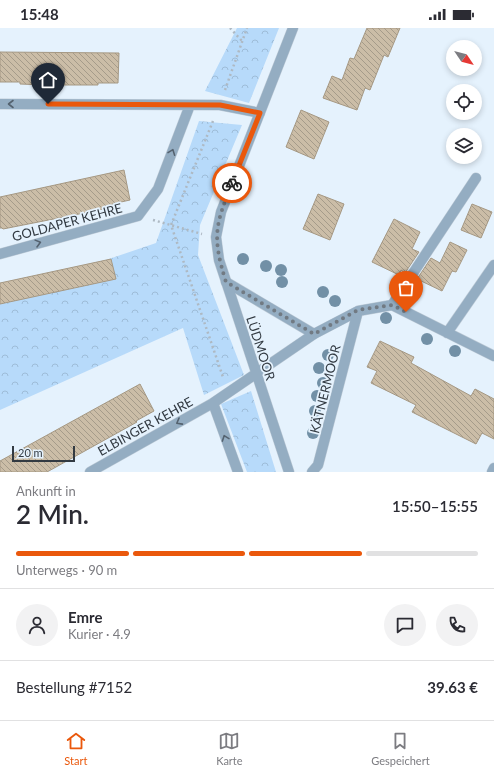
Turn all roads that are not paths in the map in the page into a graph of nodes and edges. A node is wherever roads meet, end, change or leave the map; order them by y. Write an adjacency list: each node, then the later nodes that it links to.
1 (293, 28): 4 (street, LÜDMOOR)
2 (0, 104): 3 (street, one-way to 2)
3 (190, 105): 4 (street); 6 (street, GOLDAPER KEHRE, one-way to 3)
4 (260, 113): 8 (street, LÜDMOOR)
5 (476, 178): 9 (street)
6 (0, 254)
7 (494, 265): 11 (street)
8 (226, 282): 12 (street); 14 (street, LÜDMOOR)
9 (392, 305): 10 (street, KÄTNERMOOR); 11 (street)
10 (358, 310): 12 (street, KÄTNERMOOR); 20 (street, KÄTNERMOOR)
11 (447, 333): 13 (street)
12 (314, 334): 14 (street, KÄTNERMOOR)
13 (494, 356)
14 (256, 374): 15 (street, ELBINGER KEHRE); 19 (street, LÜDMOOR)
15 (213, 403): 17 (street, ELBINGER KEHRE, one-way to 17); 18 (street, ELBINGER KEHRE, one-way to 15)
16 (494, 468): 21 (street)
17 (90, 472)
18 (238, 472)
19 (289, 472)
20 (312, 472)
21 (492, 472)

